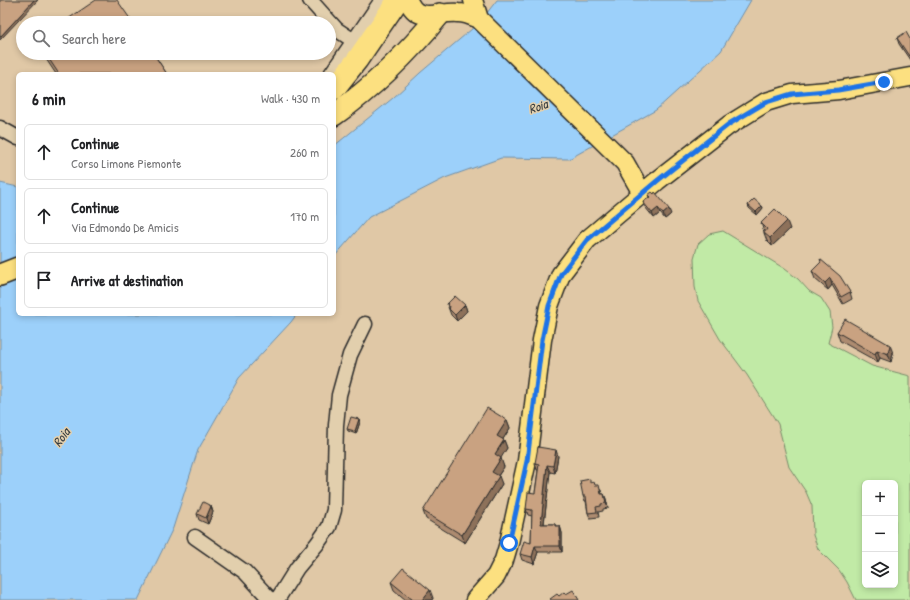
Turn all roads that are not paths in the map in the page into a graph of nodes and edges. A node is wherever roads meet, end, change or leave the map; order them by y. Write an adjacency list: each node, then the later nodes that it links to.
1 (310, 0): 8 (street)
2 (382, 0): 11 (street)
3 (398, 0): 14 (highway)
4 (408, 0): 7 (main road)
5 (456, 0): 7 (main road)
6 (473, 0): 9 (main road)
7 (440, 14): 9 (main road); 15 (highway)
8 (324, 16)
9 (479, 19): 18 (main road)
10 (336, 29): 11 (street)
11 (354, 42): 12 (street)
12 (332, 72)
13 (910, 77): 18 (main road)
14 (336, 86)
15 (336, 114)
16 (0, 128): 17 (street)
17 (16, 137)
18 (650, 187): 25 (main road)
19 (16, 269): 20 (highway)
20 (0, 275)
21 (365, 324): 24 (street)
22 (196, 538): 23 (street)
23 (271, 600)
24 (277, 600)
25 (474, 600)

